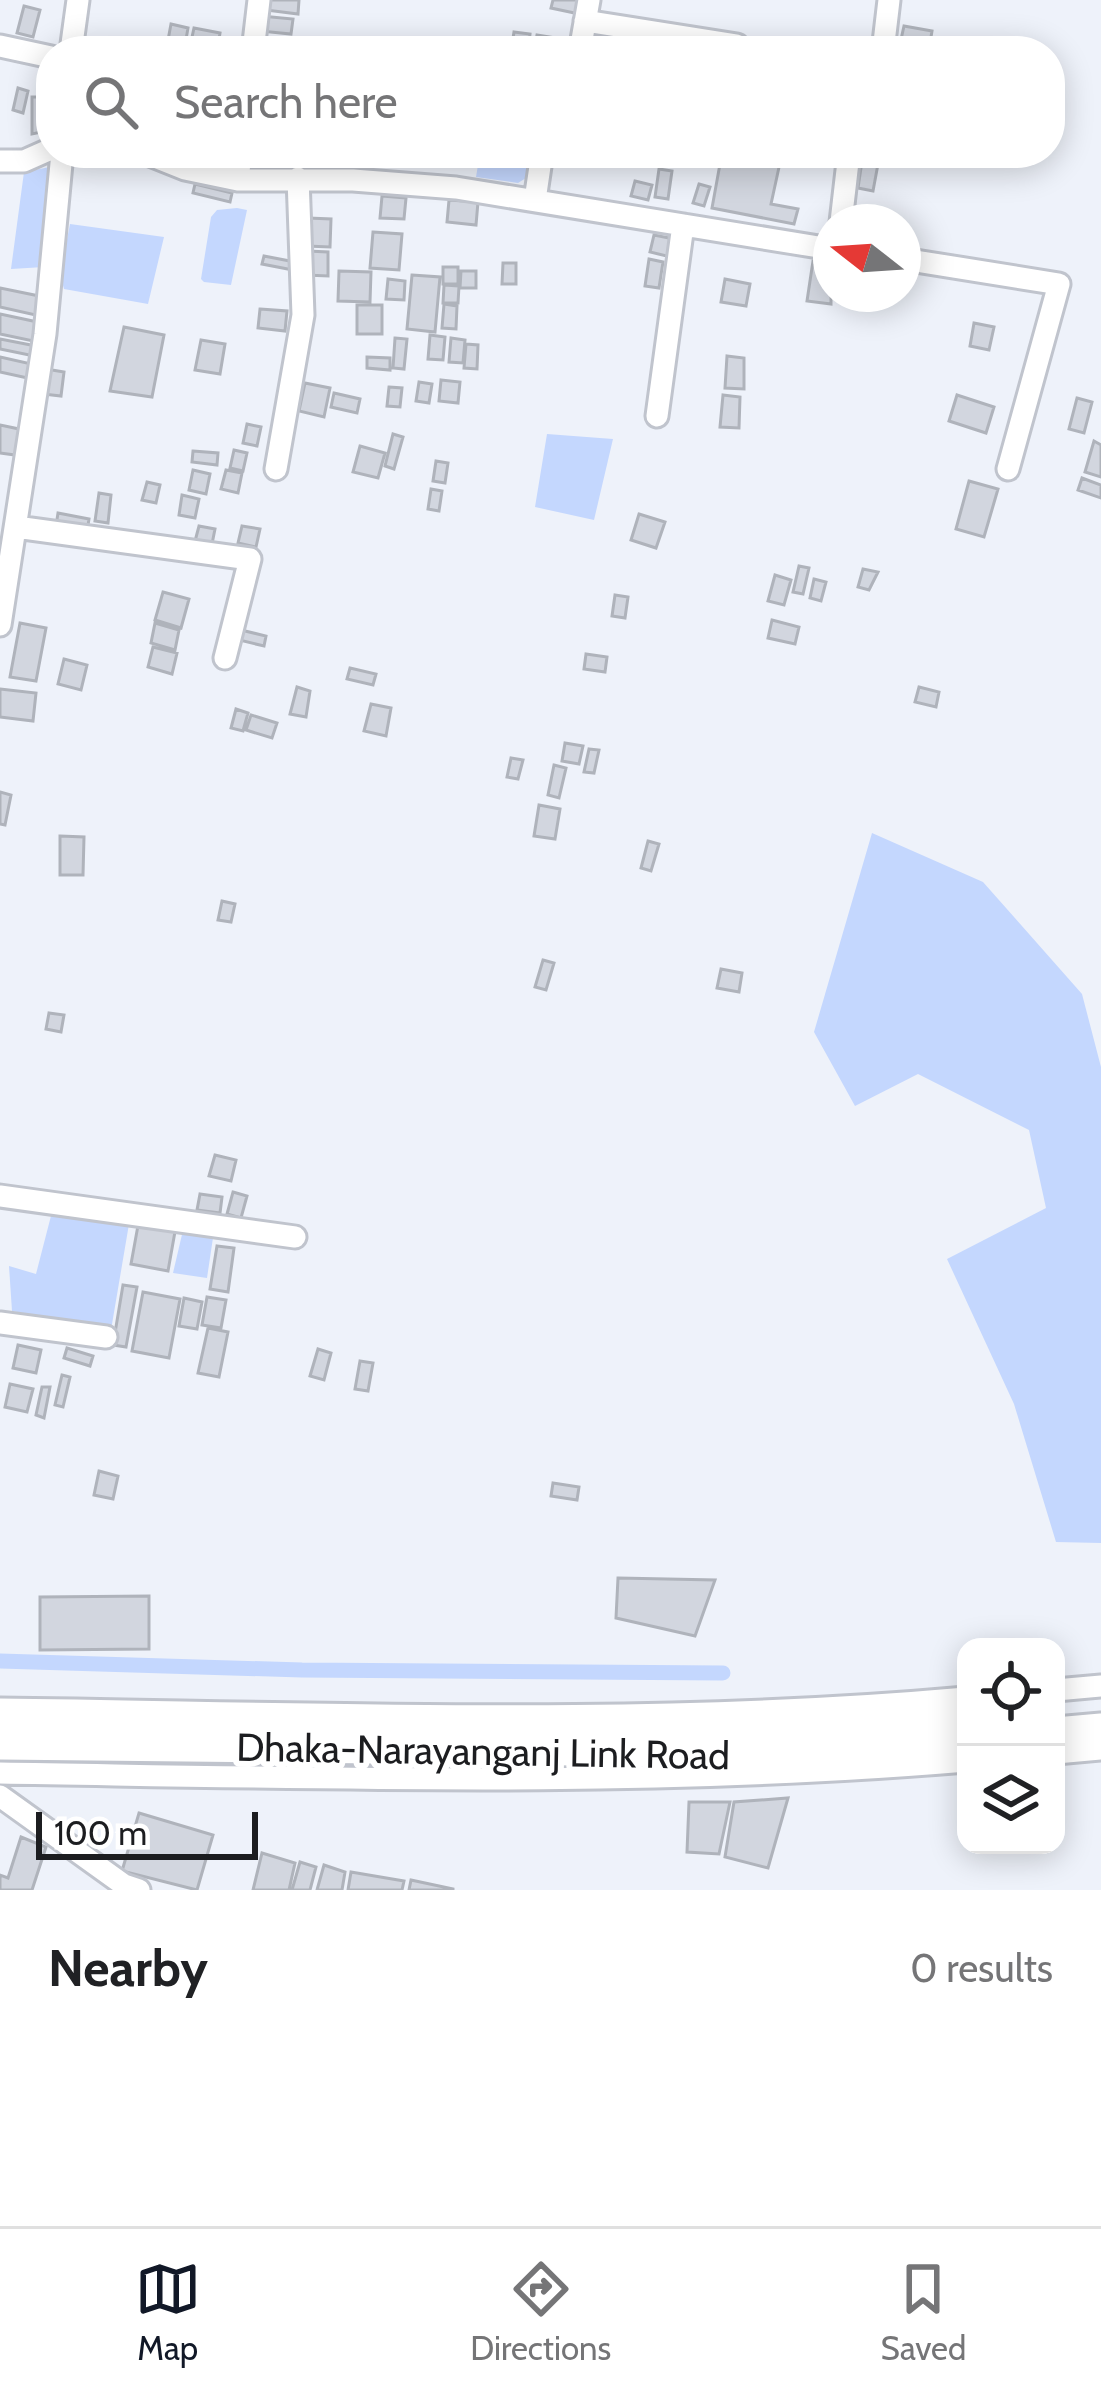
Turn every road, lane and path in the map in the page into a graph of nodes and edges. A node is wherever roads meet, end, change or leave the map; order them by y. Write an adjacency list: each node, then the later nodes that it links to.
1 (78, 0): 5 (street)
2 (259, 0): 6 (street)
3 (889, 0): 8 (street)
4 (587, 10): 7 (street)
5 (73, 36)
6 (255, 36)
7 (698, 36)
8 (885, 36)
9 (0, 46): 10 (street)
10 (36, 54)
11 (36, 155): 12 (street)
12 (0, 161)
13 (61, 168): 28 (street)
14 (183, 168): 19 (street)
15 (239, 168): 19 (street)
16 (540, 168): 20 (street)
17 (847, 168): 21 (street)
18 (298, 178): 19 (street); 20 (street); 26 (street)
19 (238, 179)
20 (535, 200): 22 (street)
21 (844, 204)
22 (683, 225): 23 (street); 25 (street)
23 (813, 246)
24 (921, 262): 27 (street)
25 (657, 416)
26 (276, 469)
27 (1009, 469)
28 (16, 527): 29 (street); 30 (street)
29 (0, 625)
30 (225, 658)
31 (0, 1196): 32 (street)
32 (295, 1238)
33 (0, 1323): 34 (street)
34 (106, 1337)
35 (1101, 1686): 36 (street)
36 (1065, 1689)
37 (957, 1699): 38 (street)
38 (0, 1708)
39 (1101, 1708): 40 (main road)
40 (1065, 1711)
41 (957, 1720): 42 (main road, Dhaka-Narayanganj Link Road)
42 (0, 1725)
43 (1101, 1727): 44 (main road)
44 (1065, 1730)
45 (957, 1740): 46 (main road, Dhaka-Narayanganj Link Road)
46 (0, 1746)
47 (1101, 1750): 48 (street)
48 (1065, 1752)
49 (957, 1762): 50 (street)
50 (0, 1773)
51 (0, 1796): 52 (street)
52 (139, 1890)

